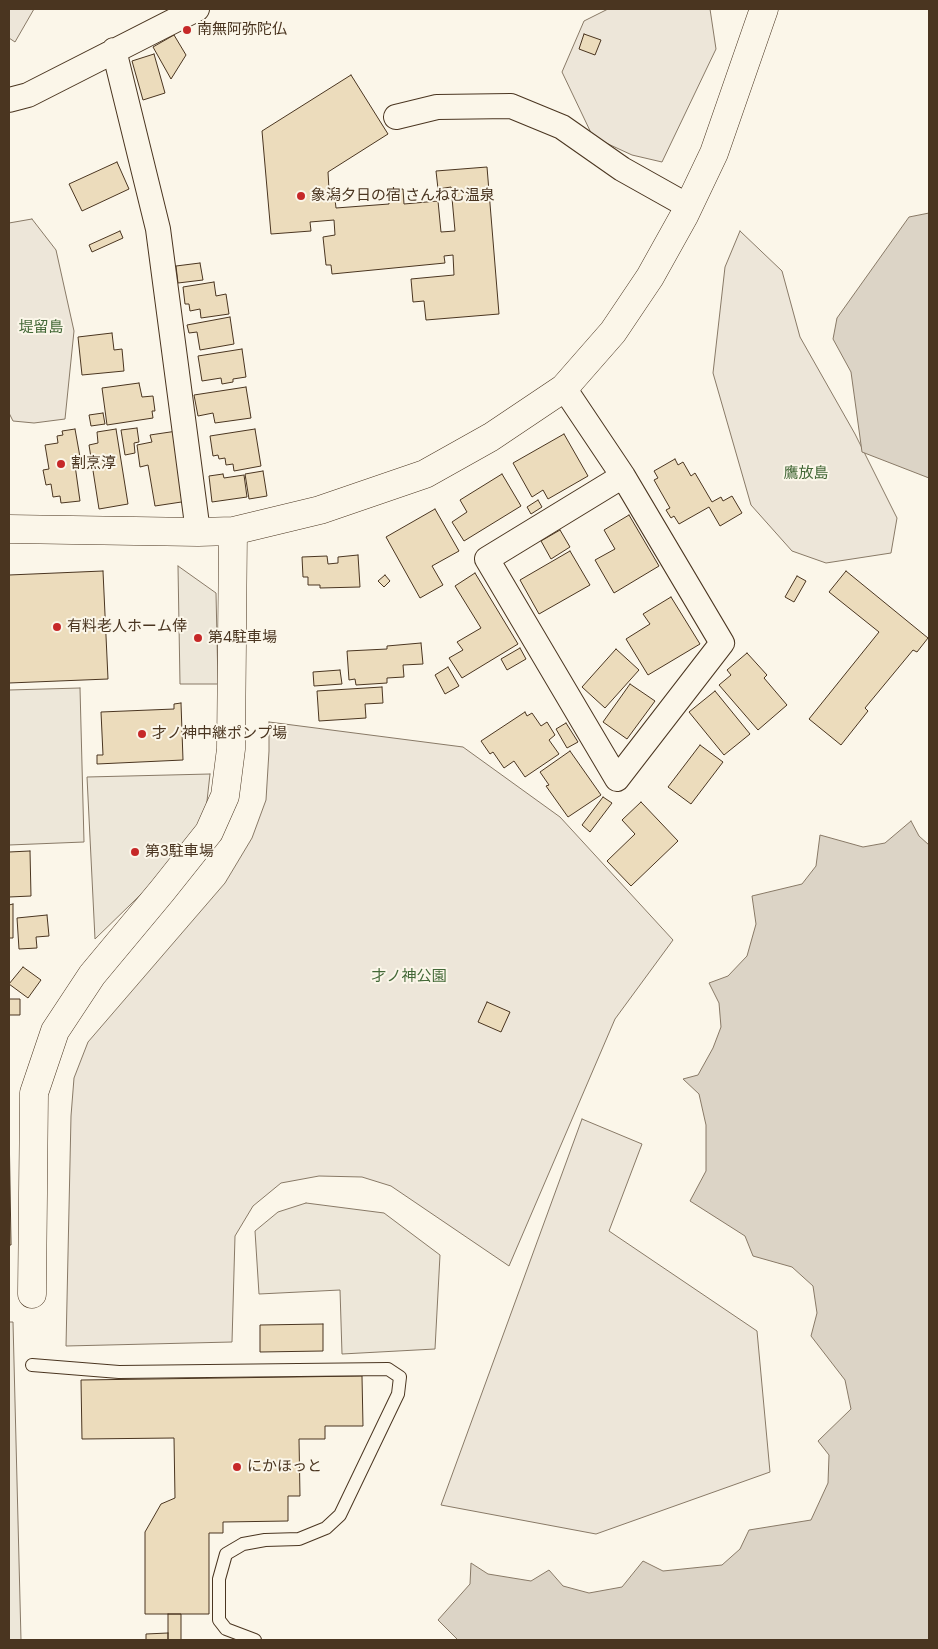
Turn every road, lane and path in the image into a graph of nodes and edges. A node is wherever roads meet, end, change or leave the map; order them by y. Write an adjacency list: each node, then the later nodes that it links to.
1 (197, 9): 3 (street)
2 (764, 9): 6 (street)
3 (114, 50): 4 (street); 11 (street)
4 (9, 100)
5 (396, 118): 6 (street)
6 (688, 206): 7 (street)
7 (564, 388): 8 (street); 10 (street)
8 (623, 476): 8 (street)
9 (9, 529): 11 (street)
10 (233, 531): 11 (street); 12 (street)
11 (198, 532)
12 (32, 1294)
13 (32, 1365): 14 (lane)
14 (255, 1640)

